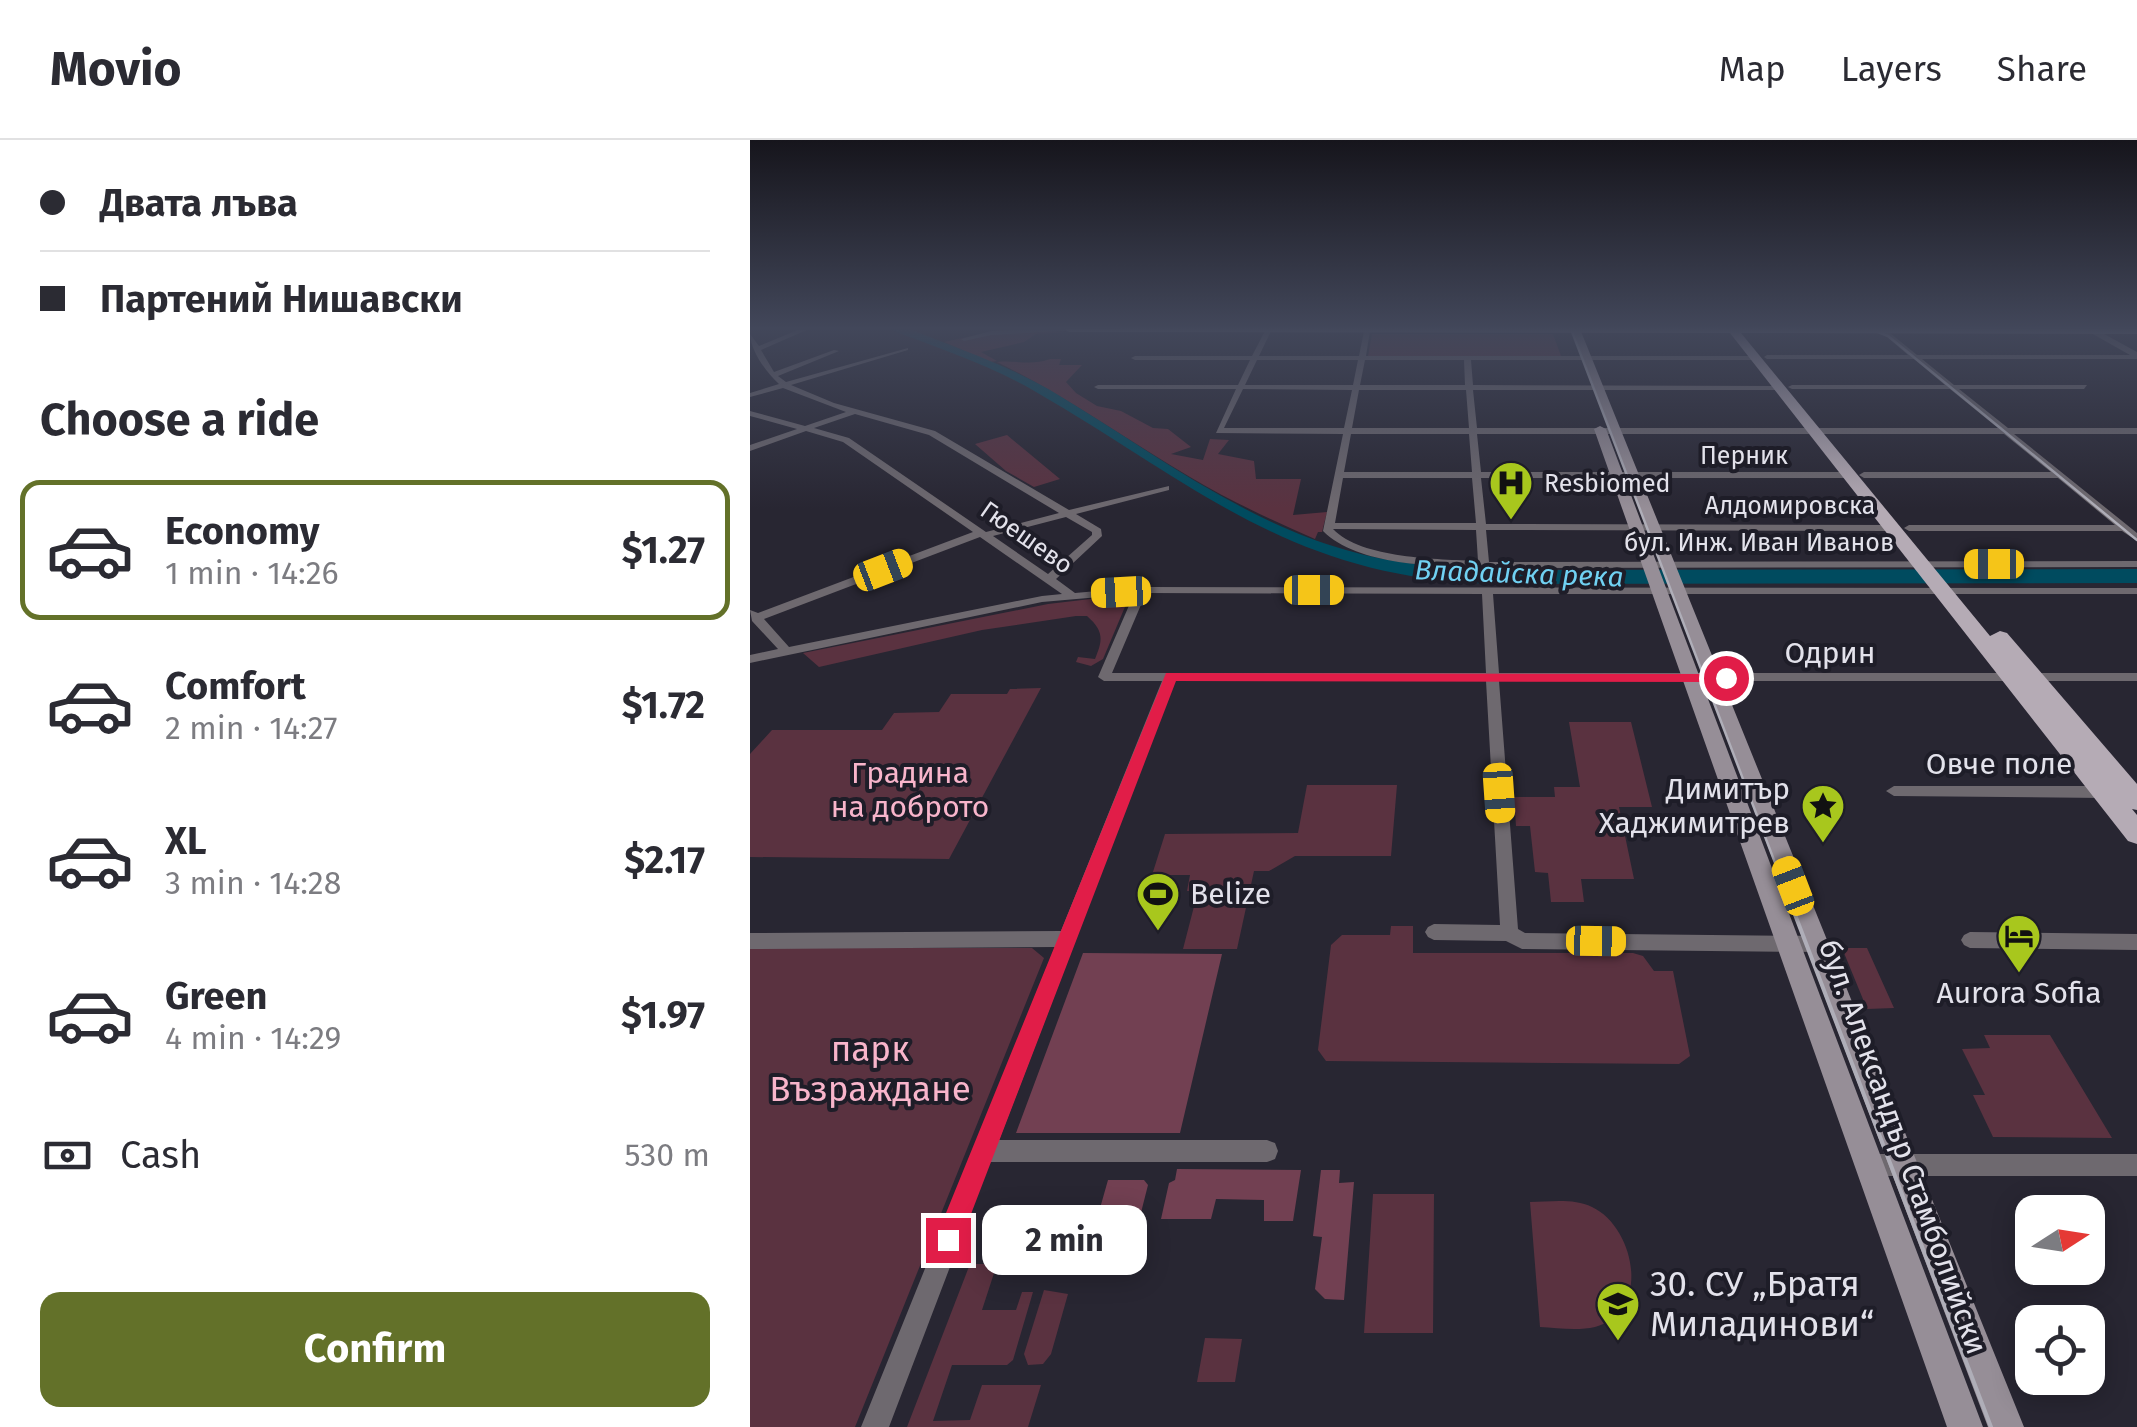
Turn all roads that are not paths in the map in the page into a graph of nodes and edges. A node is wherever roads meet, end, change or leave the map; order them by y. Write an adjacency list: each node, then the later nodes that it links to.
1 (794, 389): 9 (street)
2 (1239, 389): 17 (street)
3 (1356, 389): 17 (street)
4 (1470, 389): 18 (street)
5 (1586, 389): 14 (main road, бул. Александър Стамболийски)
6 (1598, 389): 14 (main road, бул. Александър Стамболийски)
7 (1786, 389): 15 (main road)
8 (1954, 389): 11 (street)
9 (853, 412): 16 (street); 31 (street)
10 (750, 413): 16 (street, Гюешево)
11 (1996, 423): 12 (street); 15 (street); 19 (street)
12 (2106, 423): 13 (street); 20 (street)
13 (2137, 423)
14 (1607, 427): 15 (street); 18 (street); 24 (main road, бул. Александър Стамболийски); 25 (main road, бул. Александър Стамболийски)
15 (1818, 427): 19 (street); 26 (main road)
16 (806, 428): 23 (street); 39 (street, Гюешево)
17 (1348, 428): 18 (street); 28 (street)
18 (1473, 428): 29 (street)
19 (2006, 431): 20 (street); 27 (street)
20 (2118, 431): 21 (street); 22 (street)
21 (2137, 431)
22 (2137, 444)
23 (750, 448)
24 (1617, 475): 25 (street, Перник); 29 (street, Перник); 34 (main road, бул. Александър Стамболийски)
25 (1632, 475): 26 (street, Перник); 35 (main road, бул. Александър Стамболийски)
26 (1857, 475): 27 (street, Перник); 36 (main road)
27 (2060, 475): 37 (street)
28 (1339, 476): 29 (street, Перник); 38 (street)
29 (1477, 476): 33 (street)
30 (1166, 488): 32 (street)
31 (1050, 502): 32 (street); 39 (street)
32 (1067, 512): 39 (street); 45 (street)
33 (1481, 527): 34 (street, Алдомировска); 38 (street, Алдомировска); 43 (street)
34 (1636, 528): 35 (street, Алдомировска); 44 (main road, бул. Александър Стамболийски)
35 (1653, 528): 36 (street, Алдомировска); 44 (main road, бул. Александър Стамболийски)
36 (1900, 528): 37 (street, Алдомировска); 41 (main road)
37 (2126, 528): 40 (street)
38 (1328, 529): 43 (street, бул. Инж. Иван Иванов)
39 (982, 533): 45 (street, Гюешево); 52 (street)
40 (2137, 538)
41 (1930, 564): 42 (street, бул. Инж. Иван Иванов); 44 (street, бул. Инж. Иван Иванов); 47 (main road)
42 (2137, 564)
43 (1484, 565): 44 (street, бул. Инж. Иван Иванов)
44 (1659, 565): 46 (main road, бул. Александър Стамболийски)
45 (1049, 580): 51 (street, Гюешево)
46 (1668, 589): 47 (street, бул. Инж. Иван Иванов); 49 (street, бул. Инж. Иван Иванов); 59 (main road, бул. Александър Стамболийски)
47 (1950, 589): 50 (street, бул. Инж. Иван Иванов); 57 (main road)
48 (1142, 590): 49 (street, Гюешево); 51 (street, Гюешево); 55 (street, Одрин)
49 (1487, 590): 58 (street)
50 (2137, 591)
51 (1070, 594): 53 (street)
52 (753, 614): 53 (street)
53 (786, 651): 54 (street)
54 (750, 658)
55 (1170, 676): 58 (street, Одрин); 65 (street)
56 (2137, 676): 57 (street, Одрин)
57 (2022, 677): 59 (street, Одрин); 61 (main road)
58 (1492, 678): 59 (street, Одрин); 64 (street)
59 (1702, 678): 69 (main road, бул. Александър Стамболийски)
60 (1894, 791): 61 (street, Овче поле)
61 (2126, 794): 62 (main road)
62 (2137, 834)
63 (1434, 932): 64 (street)
64 (1509, 933): 69 (street)
65 (1067, 939): 67 (street); 70 (street)
66 (1970, 940): 68 (street)
67 (750, 941)
68 (2137, 942)
69 (1802, 944): 72 (main road, бул. Александър Стамболийски); 73 (main road, бул. Александър Стамболийски)
70 (983, 1151): 71 (street); 75 (street)
71 (1267, 1151)
72 (1870, 1165): 73 (street); 76 (main road, бул. Александър Стамболийски)
73 (1902, 1165): 74 (street); 77 (main road, бул. Александър Стамболийски)
74 (2137, 1165)
75 (875, 1427)
76 (1965, 1427)
77 (2006, 1427)

